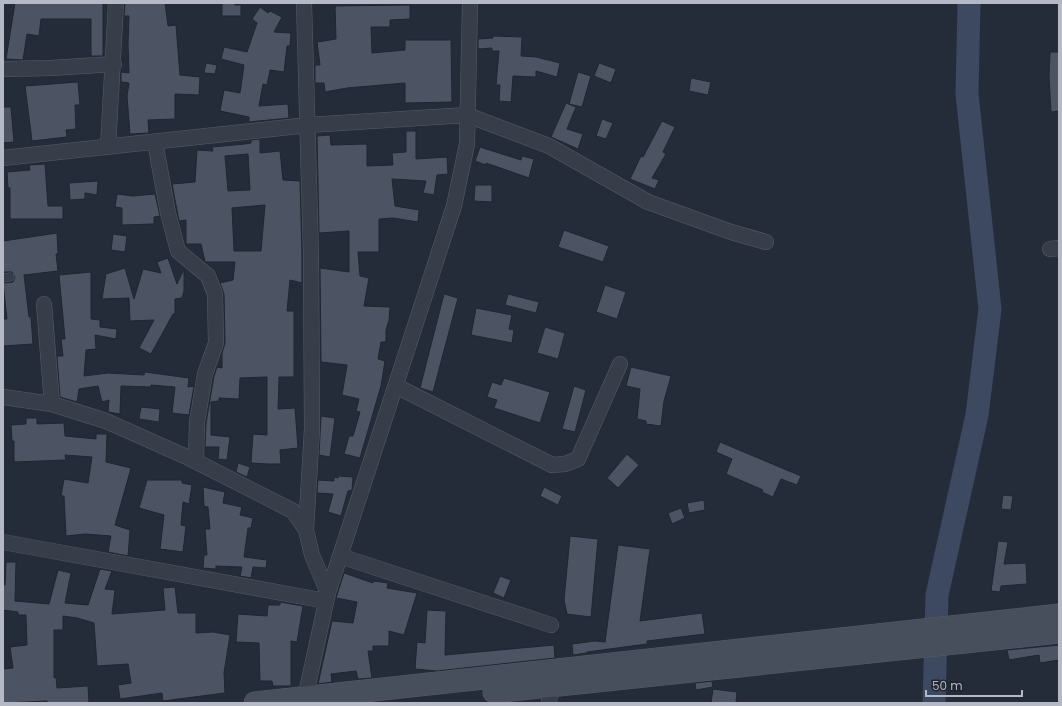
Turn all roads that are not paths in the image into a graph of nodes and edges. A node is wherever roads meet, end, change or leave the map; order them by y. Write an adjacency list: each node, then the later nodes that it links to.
1 (116, 3): 4 (street)
2 (304, 3): 7 (street)
3 (470, 3): 6 (street)
4 (114, 64): 5 (street); 9 (street)
5 (3, 69)
6 (467, 115): 7 (street); 11 (street); 14 (street)
7 (308, 125): 8 (street); 18 (street)
8 (155, 142): 9 (street); 17 (street)
9 (108, 147): 10 (street)
10 (3, 158)
11 (766, 242)
12 (44, 304): 16 (street)
13 (620, 364): 14 (street)
14 (396, 386): 20 (street)
15 (3, 397): 16 (street)
16 (52, 404): 17 (street)
17 (196, 461): 18 (street)
18 (306, 530): 21 (street)
19 (3, 542): 21 (street)
20 (340, 556): 21 (street); 23 (street)
21 (327, 597): 28 (street)
22 (1059, 615): 24 (main road)
23 (551, 625)
24 (979, 632): 25 (main road); 26 (main road)
25 (1059, 632)
26 (848, 646): 27 (main road); 28 (main road)
27 (550, 694): 30 (main road)
28 (305, 700): 29 (main road)
29 (255, 703)
30 (389, 703)

